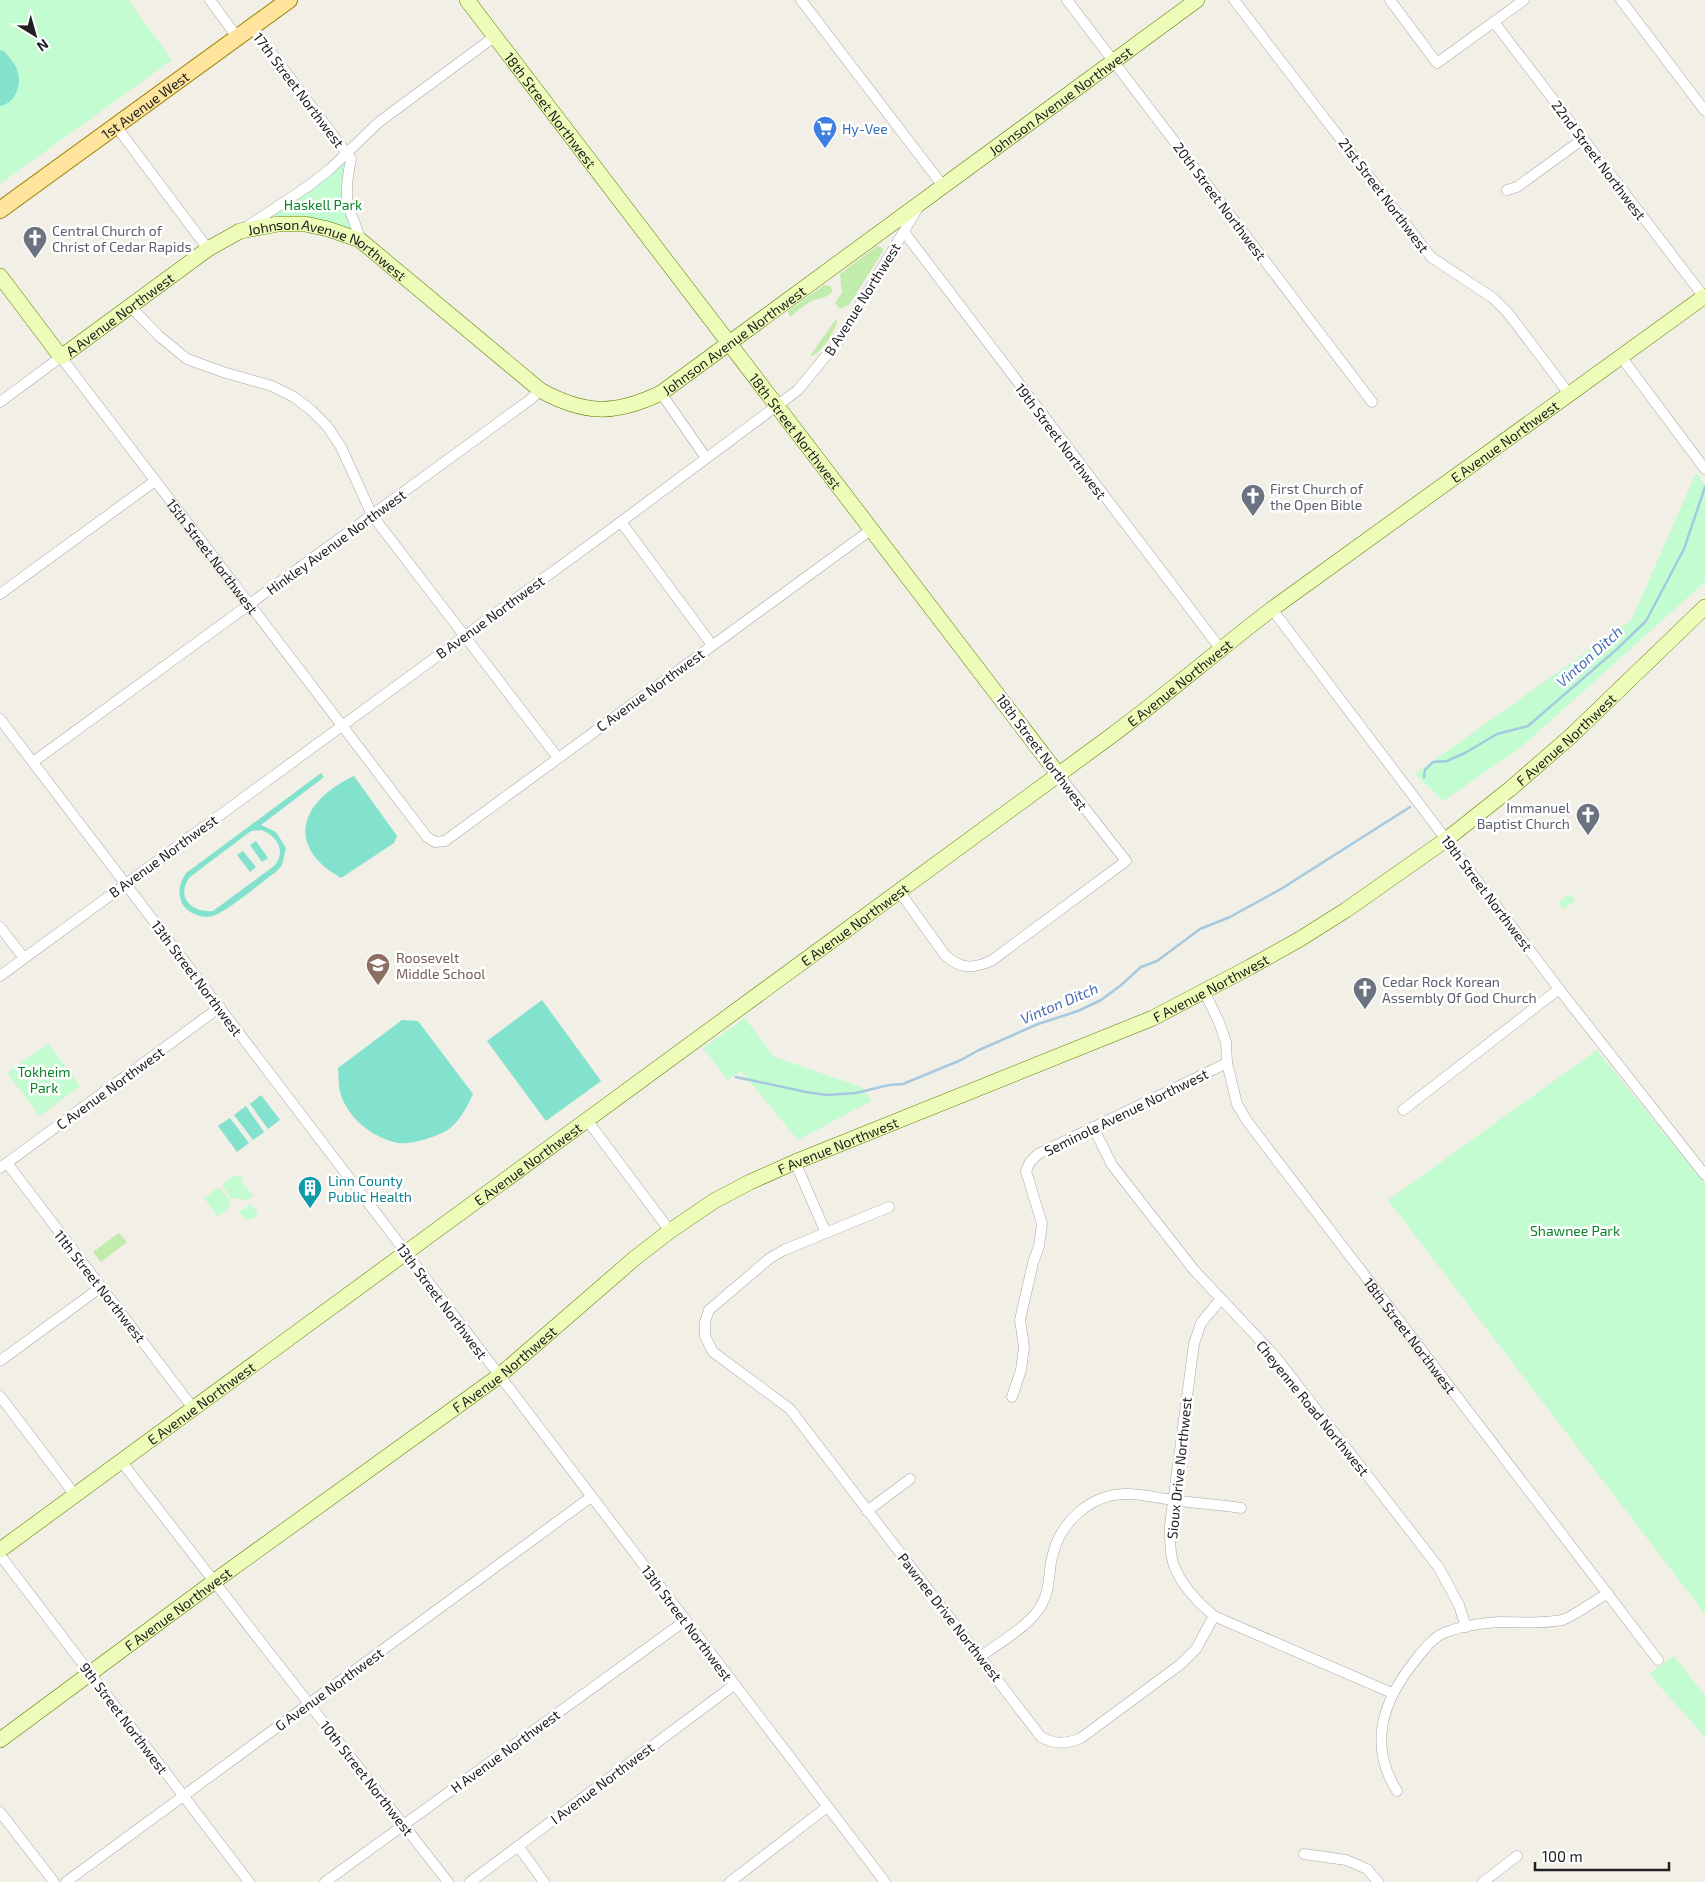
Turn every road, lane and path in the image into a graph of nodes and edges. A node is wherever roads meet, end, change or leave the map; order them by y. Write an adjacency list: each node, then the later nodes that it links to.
1 (210, 0): 14 (street)
2 (289, 0): 12 (main road, 1st Avenue West)
3 (466, 0): 13 (street, 18th Street Northwest)
4 (801, 0): 20 (street)
5 (1067, 0): 15 (street, 20th Street Northwest)
6 (1197, 0): 15 (street, Johnson Avenue Northwest)
7 (1234, 0): 36 (street, 21st Street Northwest)
8 (1390, 0): 11 (street)
9 (1524, 0): 11 (street)
10 (1621, 0): 16 (street)
11 (1494, 22): 18 (street, 22nd Street Northwest)
12 (252, 27): 14 (main road, 1st Avenue West); 19 (street, 17th Street Northwest)
13 (494, 37): 19 (street); 31 (street, 18th Street Northwest)
14 (237, 38): 17 (main road, 1st Avenue West)
15 (1113, 60): 20 (street, Johnson Avenue Northwest); 38 (street, 20th Street Northwest)
16 (1705, 111)
17 (116, 126): 23 (main road, 1st Avenue West); 27 (street)
18 (1583, 140): 21 (street); 29 (street, 22nd Street Northwest)
19 (347, 153): 24 (street); 26 (street)
20 (944, 186): 22 (street, Johnson Avenue Northwest)
21 (1507, 190)
22 (921, 203): 25 (street, B Avenue Northwest); 31 (street, Johnson Avenue Northwest)
23 (0, 210)
24 (240, 231): 26 (street, Johnson Avenue Northwest); 27 (street, A Avenue Northwest)
25 (904, 232): 39 (street, B Avenue Northwest); 52 (street, 19th Street Northwest)
26 (360, 240): 34 (street, Johnson Avenue Northwest)
27 (208, 249): 30 (street, A Avenue Northwest)
28 (0, 276): 32 (street, 15th Street Northwest)
29 (1704, 296): 33 (street, E Avenue Northwest)
30 (130, 306): 32 (street, A Avenue Northwest); 43 (street)
31 (730, 343): 35 (street, Johnson Avenue Northwest); 39 (street, 18th Street Northwest)
32 (61, 357): 37 (street, A Avenue Northwest); 42 (street, 15th Street Northwest)
33 (1622, 358): 36 (street, E Avenue Northwest); 41 (street)
34 (540, 390): 35 (street, Johnson Avenue Northwest); 43 (street, Hinkley Avenue Northwest)
35 (662, 393): 40 (street)
36 (1570, 395): 49 (street, E Avenue Northwest)
37 (0, 402)
38 (1372, 402)
39 (777, 406): 40 (street, B Avenue Northwest); 45 (street, 18th Street Northwest)
40 (706, 458): 44 (street, B Avenue Northwest)
41 (1705, 469)
42 (155, 481): 46 (street); 47 (street, 15th Street Northwest)
43 (372, 515): 47 (street, Hinkley Avenue Northwest); 50 (street)
44 (621, 522): 50 (street, B Avenue Northwest); 51 (street)
45 (872, 529): 51 (street, C Avenue Northwest); 57 (street, 18th Street Northwest)
46 (0, 594)
47 (249, 605): 54 (street, 15th Street Northwest); 56 (street, Hinkley Avenue Northwest)
48 (1705, 608): 59 (street, F Avenue Northwest)
49 (1272, 609): 52 (street, E Avenue Northwest); 59 (street, 19th Street Northwest)
50 (464, 636): 54 (street, B Avenue Northwest); 55 (street)
51 (712, 645): 55 (street, C Avenue Northwest)
52 (1220, 648): 57 (street, E Avenue Northwest)
53 (0, 719): 56 (street, 13th Street Northwest)
54 (342, 726): 58 (street, 15th Street Northwest); 60 (street, B Avenue Northwest)
55 (558, 758): 58 (street, C Avenue Northwest)
56 (33, 762): 60 (street, 13th Street Northwest)
57 (1058, 774): 61 (street, E Avenue Northwest); 61 (street, 18th Street Northwest)
58 (427, 837)
59 (1447, 839): 65 (street, 19th Street Northwest); 66 (street, F Avenue Northwest)
60 (125, 884): 63 (street, B Avenue Northwest); 67 (street, 13th Street Northwest)
61 (899, 891): 70 (street, E Avenue Northwest)
62 (0, 927): 63 (street)
63 (24, 958): 64 (street, B Avenue Northwest)
64 (0, 976)
65 (1559, 989): 69 (street); 74 (street, 19th Street Northwest)
66 (1204, 991): 68 (street, 18th Street Northwest); 72 (street, F Avenue Northwest)
67 (220, 1008): 73 (street, C Avenue Northwest); 78 (street, 13th Street Northwest)
68 (1228, 1063): 71 (street, Seminole Avenue Northwest); 96 (street, 18th Street Northwest)
69 (1403, 1110)
70 (587, 1120): 76 (street); 78 (street, E Avenue Northwest)
71 (1093, 1127): 80 (street, Cheyenne Road Northwest); 84 (street, Seminole Avenue Northwest)
72 (794, 1162): 76 (street, F Avenue Northwest); 77 (street)
73 (3, 1164): 79 (street, 11th Street Northwest)
74 (1705, 1175)
75 (889, 1207): 77 (street)
76 (670, 1231): 82 (street, F Avenue Northwest)
77 (826, 1233): 92 (street, Pawnee Drive Northwest)
78 (406, 1253): 82 (street, 13th Street Northwest); 85 (street, E Avenue Northwest)
79 (101, 1287): 81 (street); 85 (street, 11th Street Northwest)
80 (1220, 1300): 90 (street, Sioux Drive Northwest); 99 (street, Cheyenne Road Northwest)
81 (0, 1361)
82 (500, 1376): 89 (street, 13th Street Northwest); 95 (street, F Avenue Northwest)
83 (0, 1396): 88 (street)
84 (1012, 1397)
85 (193, 1408): 86 (street, E Avenue Northwest)
86 (121, 1461): 88 (street, E Avenue Northwest); 95 (street, 10th Street Northwest)
87 (910, 1478): 92 (street)
88 (75, 1494): 93 (street, E Avenue Northwest)
89 (591, 1497): 98 (street, 13th Street Northwest); 105 (street, G Avenue Northwest)
90 (1172, 1500): 91 (street); 97 (street, Sioux Drive Northwest); 100 (street)
91 (1241, 1508)
92 (867, 1511): 100 (street, Pawnee Drive Northwest)
93 (0, 1550)
94 (0, 1555): 102 (street, 9th Street Northwest)
95 (215, 1581): 102 (street, F Avenue Northwest); 105 (street, 10th Street Northwest)
96 (1608, 1593): 99 (street); 101 (street, 18th Street Northwest)
97 (1214, 1616): 100 (street, Pawnee Drive Northwest); 104 (street, Sioux Drive Northwest)
98 (686, 1620): 103 (street, 13th Street Northwest); 111 (street, H Avenue Northwest)
99 (1466, 1627): 104 (street)
100 (980, 1657)
101 (1658, 1660)
102 (91, 1674): 106 (street, F Avenue Northwest); 108 (street, 9th Street Northwest)
103 (734, 1685): 109 (street, 13th Street Northwest); 112 (street, I Avenue Northwest)
104 (1392, 1693): 107 (street)
105 (308, 1704): 108 (street, G Avenue Northwest); 111 (street, 10th Street Northwest)
106 (0, 1740)
107 (1397, 1791)
108 (183, 1796): 116 (street, G Avenue Northwest); 117 (street, 9th Street Northwest)
109 (827, 1807): 122 (street); 123 (street, 13th Street Northwest)
110 (0, 1812): 115 (street)
111 (404, 1825): 118 (street, H Avenue Northwest); 119 (street, 10th Street Northwest)
112 (518, 1846): 120 (street, I Avenue Northwest); 121 (street)
113 (1304, 1854): 124 (street)
114 (1517, 1856): 125 (street)
115 (54, 1882)
116 (66, 1882)
117 (249, 1882)
118 (324, 1882)
119 (448, 1882)
120 (470, 1882)
121 (544, 1882)
122 (730, 1882)
123 (885, 1882)
124 (1378, 1882)
125 (1483, 1882)

